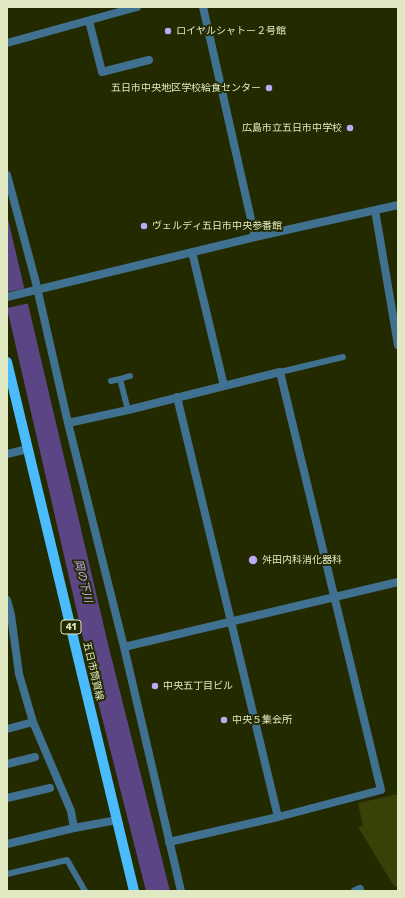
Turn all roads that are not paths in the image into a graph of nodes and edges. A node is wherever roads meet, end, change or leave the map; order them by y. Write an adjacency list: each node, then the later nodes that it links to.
1 (137, 7): 3 (street)
2 (203, 7): 9 (street)
3 (89, 21): 4 (street); 5 (street)
4 (7, 43)
5 (149, 60)
6 (7, 175): 11 (street)
7 (398, 205): 8 (street)
8 (375, 210): 9 (street); 13 (street)
9 (255, 237): 10 (street)
10 (192, 252): 11 (street); 20 (street)
11 (37, 290): 12 (street); 23 (street)
12 (7, 297)
13 (398, 344)
14 (343, 357): 16 (lane)
15 (7, 362): 24 (main road, 五日市筒賀線 / 41)
16 (280, 372): 20 (street); 27 (street)
17 (130, 376): 18 (lane)
18 (120, 379): 19 (lane); 22 (lane)
19 (111, 381)
20 (224, 386): 21 (street)
21 (177, 397): 22 (street); 29 (street)
22 (128, 410): 23 (street)
23 (68, 423): 30 (street)
24 (28, 449): 25 (street); 38 (main road, 五日市筒賀線 / 41)
25 (7, 454)
26 (398, 582): 27 (street)
27 (334, 597): 29 (street); 37 (street)
28 (7, 600): 31 (street)
29 (231, 621): 30 (street); 37 (street)
30 (124, 647): 40 (street)
31 (33, 722): 32 (street); 39 (street)
32 (7, 728)
33 (35, 757): 34 (street)
34 (7, 764)
35 (50, 788): 36 (street)
36 (7, 798)
37 (278, 817): 40 (street)
38 (117, 820): 39 (street); 44 (main road, 五日市筒賀線 / 41)
39 (74, 828): 41 (street)
40 (169, 842): 45 (street)
41 (7, 844)
42 (7, 874): 43 (lane)
43 (85, 891)
44 (134, 891)
45 (181, 891)

